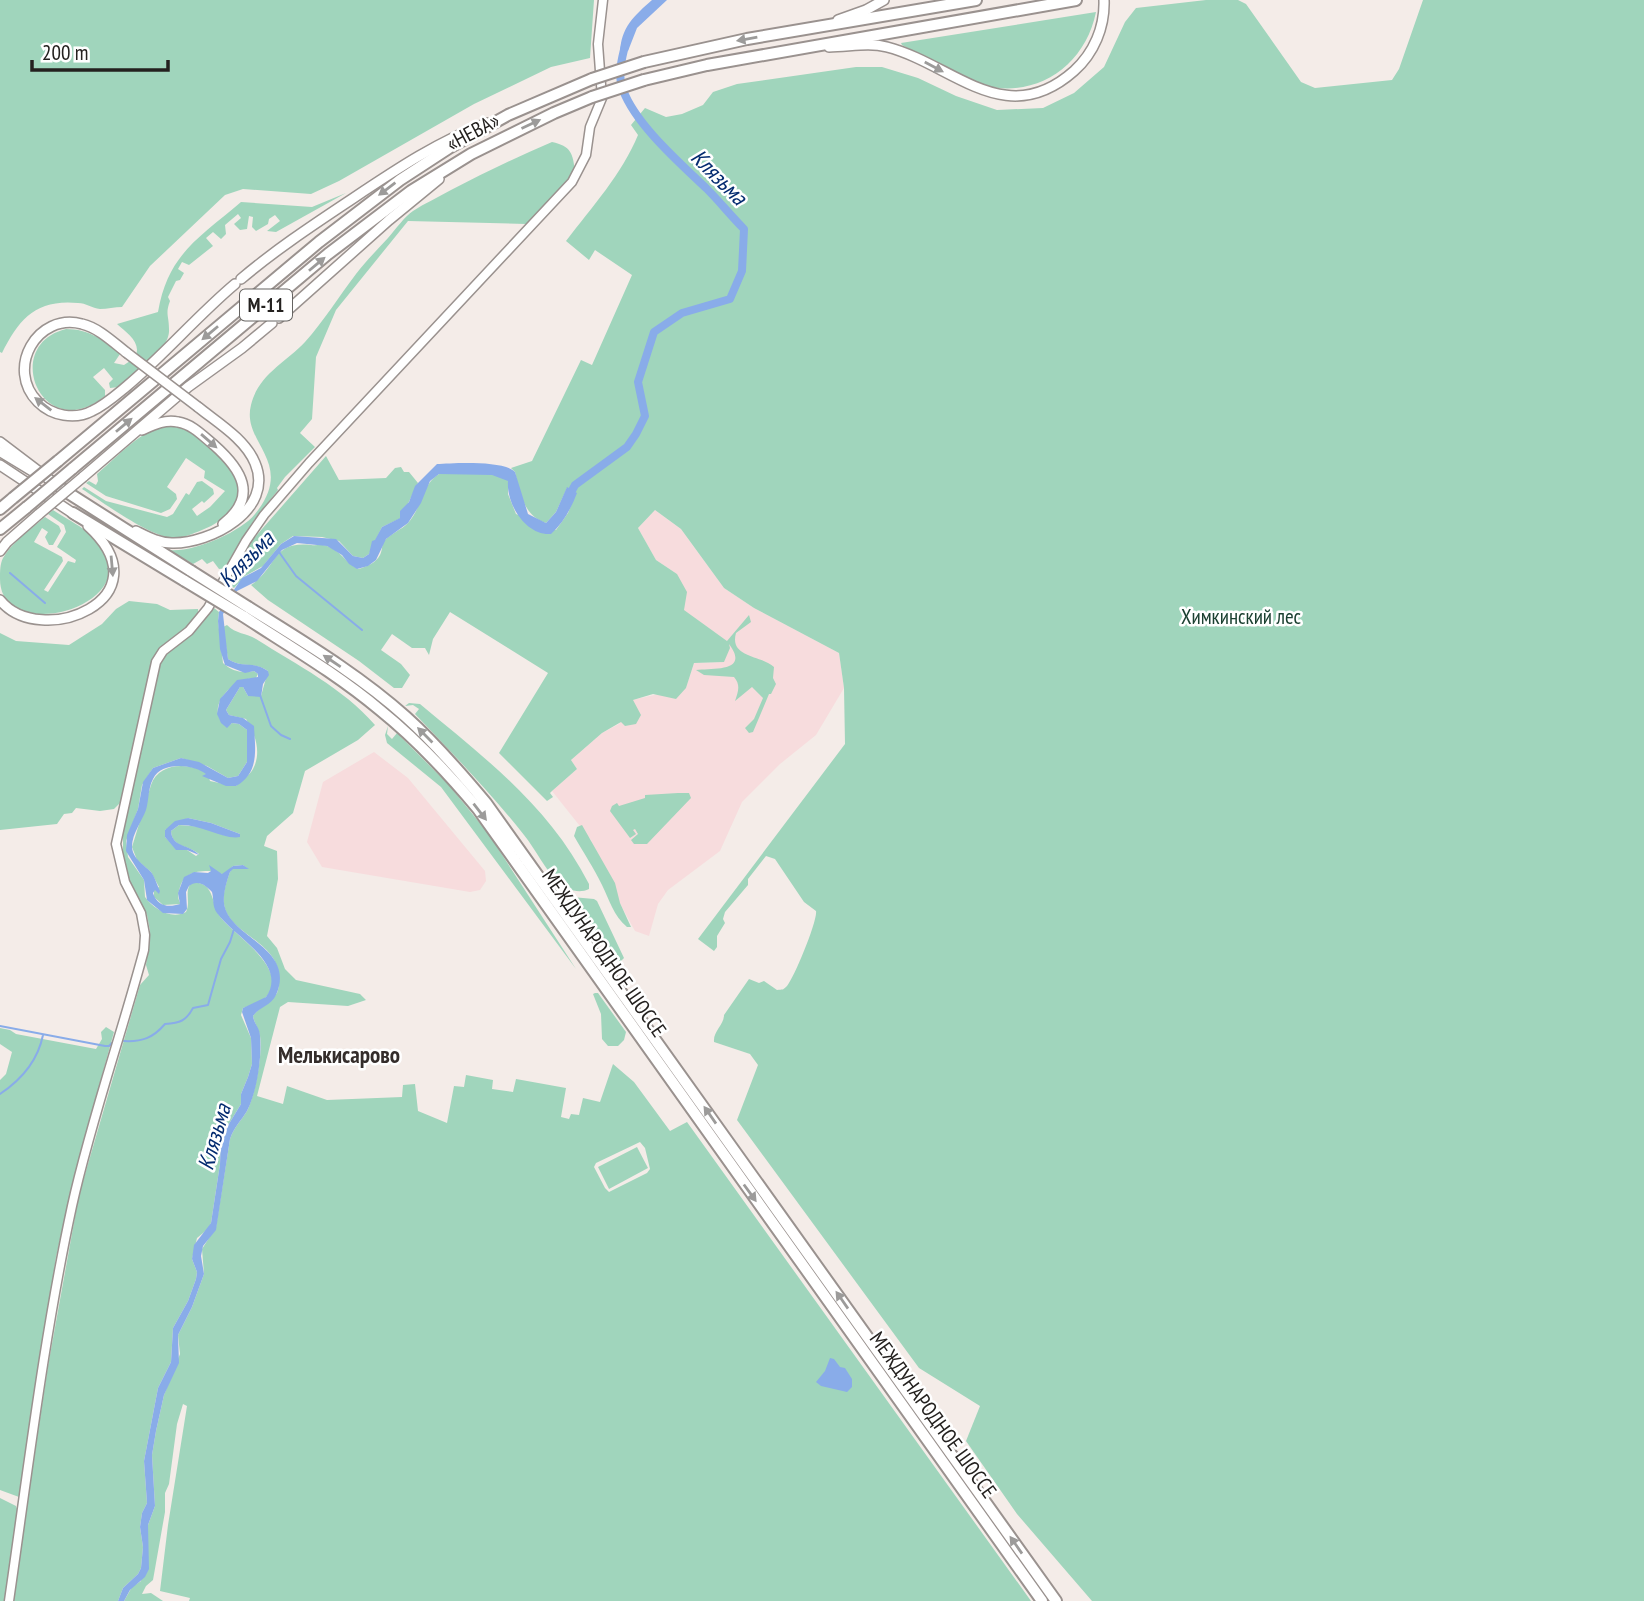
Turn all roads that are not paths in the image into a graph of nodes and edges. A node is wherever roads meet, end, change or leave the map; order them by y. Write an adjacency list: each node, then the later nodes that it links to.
1 (603, 0): 24 (street)
2 (884, 0): 6 (main road, М-11)
3 (976, 0): 6 (highway, «НЕВА» / М-11)
4 (1076, 0): 7 (highway, «НЕВА» / М-11)
5 (1104, 0): 7 (main road, one-way to 5)
6 (815, 28): 8 (highway, «НЕВА» / М-11, one-way to 8, bridge)
7 (807, 47): 9 (highway, «НЕВА» / М-11, one-way to 7, bridge)
8 (508, 115): 15 (highway, «НЕВА» / М-11, one-way to 15, bridge); 19 (main road, М-11, one-way to 19, bridge)
9 (471, 154): 10 (main road, М-11); 18 (highway, «НЕВА» / М-11, one-way to 9, bridge)
10 (127, 440): 19 (main road, М-11, one-way to 19); 20 (main road, М-11, bridge)
11 (0, 442): 14 (main road)
12 (0, 452): 14 (street)
13 (0, 467): 16 (main road, МЕЖДУНАРОДНОЕ ШОССЕ)
14 (62, 489): 17 (highway, МЕЖДУНАРОДНОЕ ШОССЕ)
15 (0, 509)
16 (74, 513): 21 (highway, МЕЖДУНАРОДНОЕ ШОССЕ); 22 (main road, one-way to 22)
17 (110, 519): 19 (main road, М-11); 21 (highway, МЕЖДУНАРОДНОЕ ШОССЕ)
18 (0, 529)
19 (210, 533)
20 (0, 551)
21 (188, 576): 23 (highway, МЕЖДУНАРОДНОЕ ШОССЕ, bridge)
22 (0, 600)
23 (501, 830): 25 (highway, МЕЖДУНАРОДНОЕ ШОССЕ, one-way to 25); 26 (highway, МЕЖДУНАРОДНОЕ ШОССЕ, one-way to 23)
24 (9, 1599)
25 (1042, 1601)
26 (1056, 1601)

